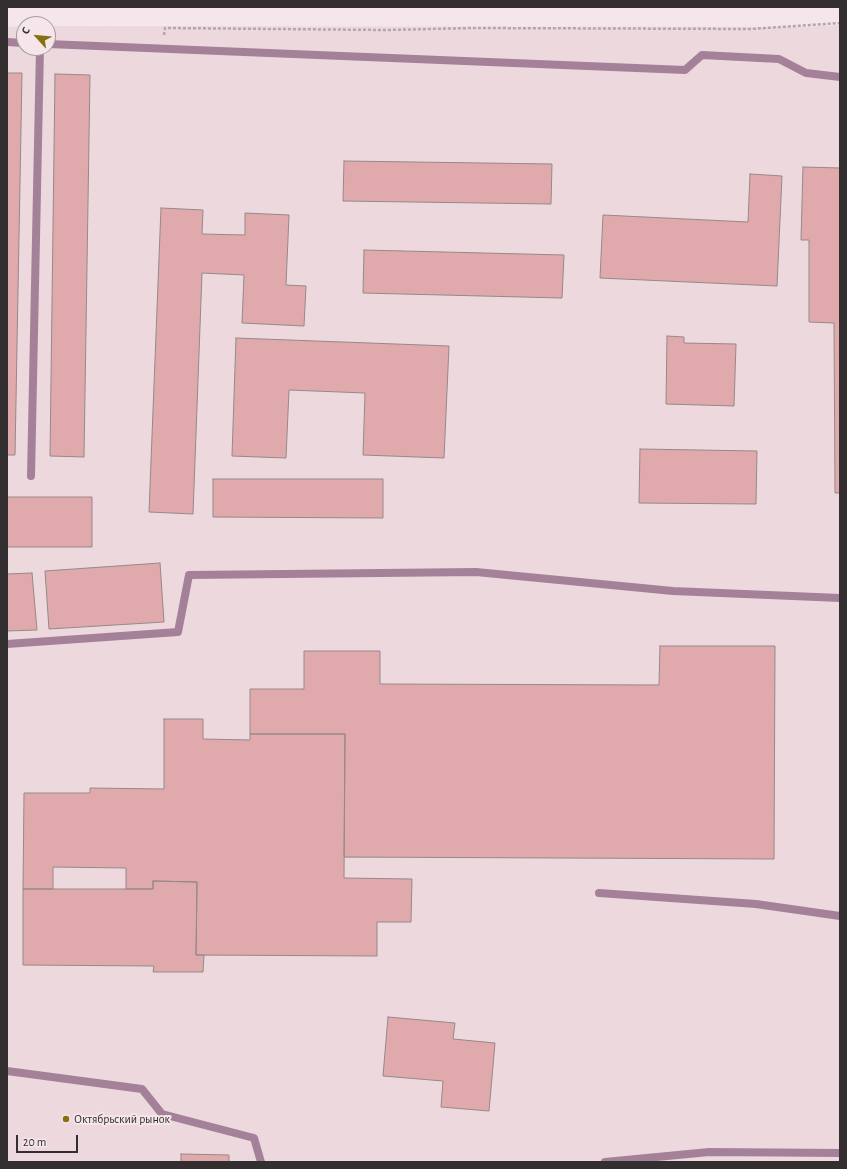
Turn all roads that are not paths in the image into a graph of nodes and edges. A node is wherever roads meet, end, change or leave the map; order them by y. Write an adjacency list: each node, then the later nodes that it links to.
1 (56, 44): 3 (lane)
2 (40, 56): 4 (lane)
3 (840, 77)
4 (31, 476)
5 (840, 598): 6 (lane)
6 (7, 644)
7 (599, 893): 8 (lane)
8 (840, 916)
9 (7, 1071): 11 (lane)
10 (840, 1153): 12 (lane)
11 (261, 1162)
12 (605, 1162)

